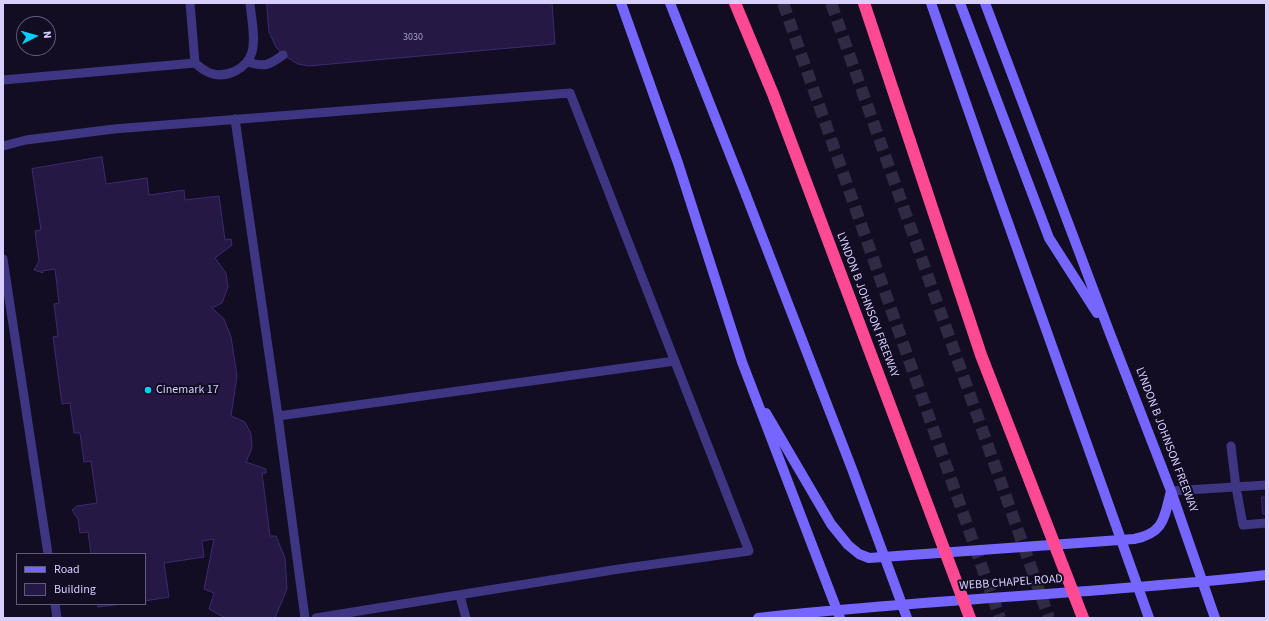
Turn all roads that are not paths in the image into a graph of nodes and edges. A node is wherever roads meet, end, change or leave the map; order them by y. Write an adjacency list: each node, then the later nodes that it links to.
1 (190, 3): 12 (lane)
2 (250, 3): 11 (lane)
3 (621, 3): 19 (main road)
4 (670, 3): 37 (main road, bridge)
5 (734, 3): 38 (highway, LYNDON B JOHNSON FREEWAY, bridge)
6 (864, 3): 39 (highway, bridge)
7 (931, 3): 40 (main road, bridge)
8 (960, 3): 17 (main road)
9 (985, 3): 17 (main road, LYNDON B JOHNSON FREEWAY)
10 (283, 55): 11 (lane)
11 (247, 62): 12 (lane)
12 (195, 63): 13 (lane)
13 (3, 80)
14 (235, 120): 15 (lane); 18 (lane); 20 (lane)
15 (3, 146)
16 (3, 259): 26 (lane)
17 (1109, 332): 24 (main road, LYNDON B JOHNSON FREEWAY)
18 (674, 361): 20 (lane); 29 (lane)
19 (751, 387): 24 (main road); 31 (main road)
20 (278, 416): 33 (lane)
21 (1231, 446): 23 (lane)
22 (1266, 485): 23 (lane)
23 (1236, 487): 24 (lane); 25 (lane)
24 (1171, 491): 28 (main road, LYNDON B JOHNSON FREEWAY)
25 (1266, 523)
26 (48, 553)
27 (1266, 575): 28 (main road, WEBB CHAPEL ROAD)
28 (1203, 582): 31 (main road, WEBB CHAPEL ROAD); 41 (main road, LYNDON B JOHNSON FREEWAY)
29 (460, 596): 34 (lane); 35 (lane)
30 (55, 605): 32 (lane)
31 (838, 614): 36 (main road, WEBB CHAPEL ROAD)
32 (57, 618)
33 (304, 618)
34 (316, 618)
35 (466, 618)
36 (758, 618)
37 (907, 618)
38 (970, 618)
39 (1083, 618)
40 (1149, 618)
41 (1215, 618)

